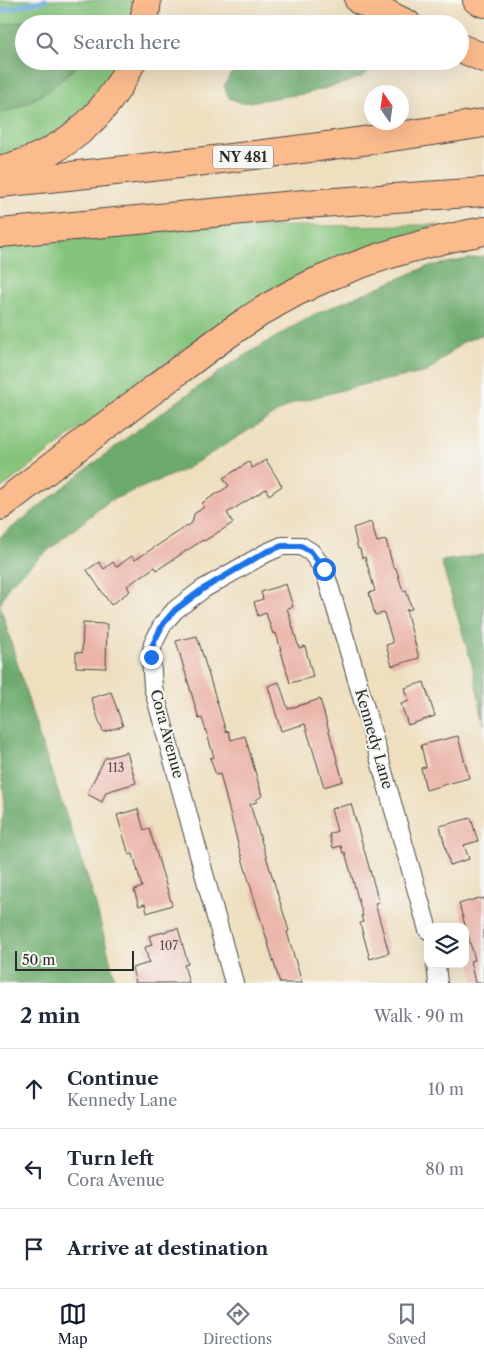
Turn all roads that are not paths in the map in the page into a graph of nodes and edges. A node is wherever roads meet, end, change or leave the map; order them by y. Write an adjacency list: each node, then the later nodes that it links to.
1 (147, 0): 5 (highway)
2 (359, 0): 6 (highway)
3 (477, 0): 4 (highway)
4 (484, 3)
5 (145, 15)
6 (389, 15)
7 (469, 52): 8 (highway)
8 (484, 58)
9 (127, 70): 11 (highway)
10 (484, 123): 12 (highway, NY 481)
11 (0, 170)
12 (0, 183)
13 (484, 192): 15 (highway)
14 (484, 231): 16 (highway)
15 (0, 233)
16 (0, 506)
17 (311, 552): 18 (street, Kennedy Lane); 20 (street, Cora Avenue)
18 (426, 923)
19 (436, 968): 21 (street)
20 (234, 983)
21 (438, 983)

